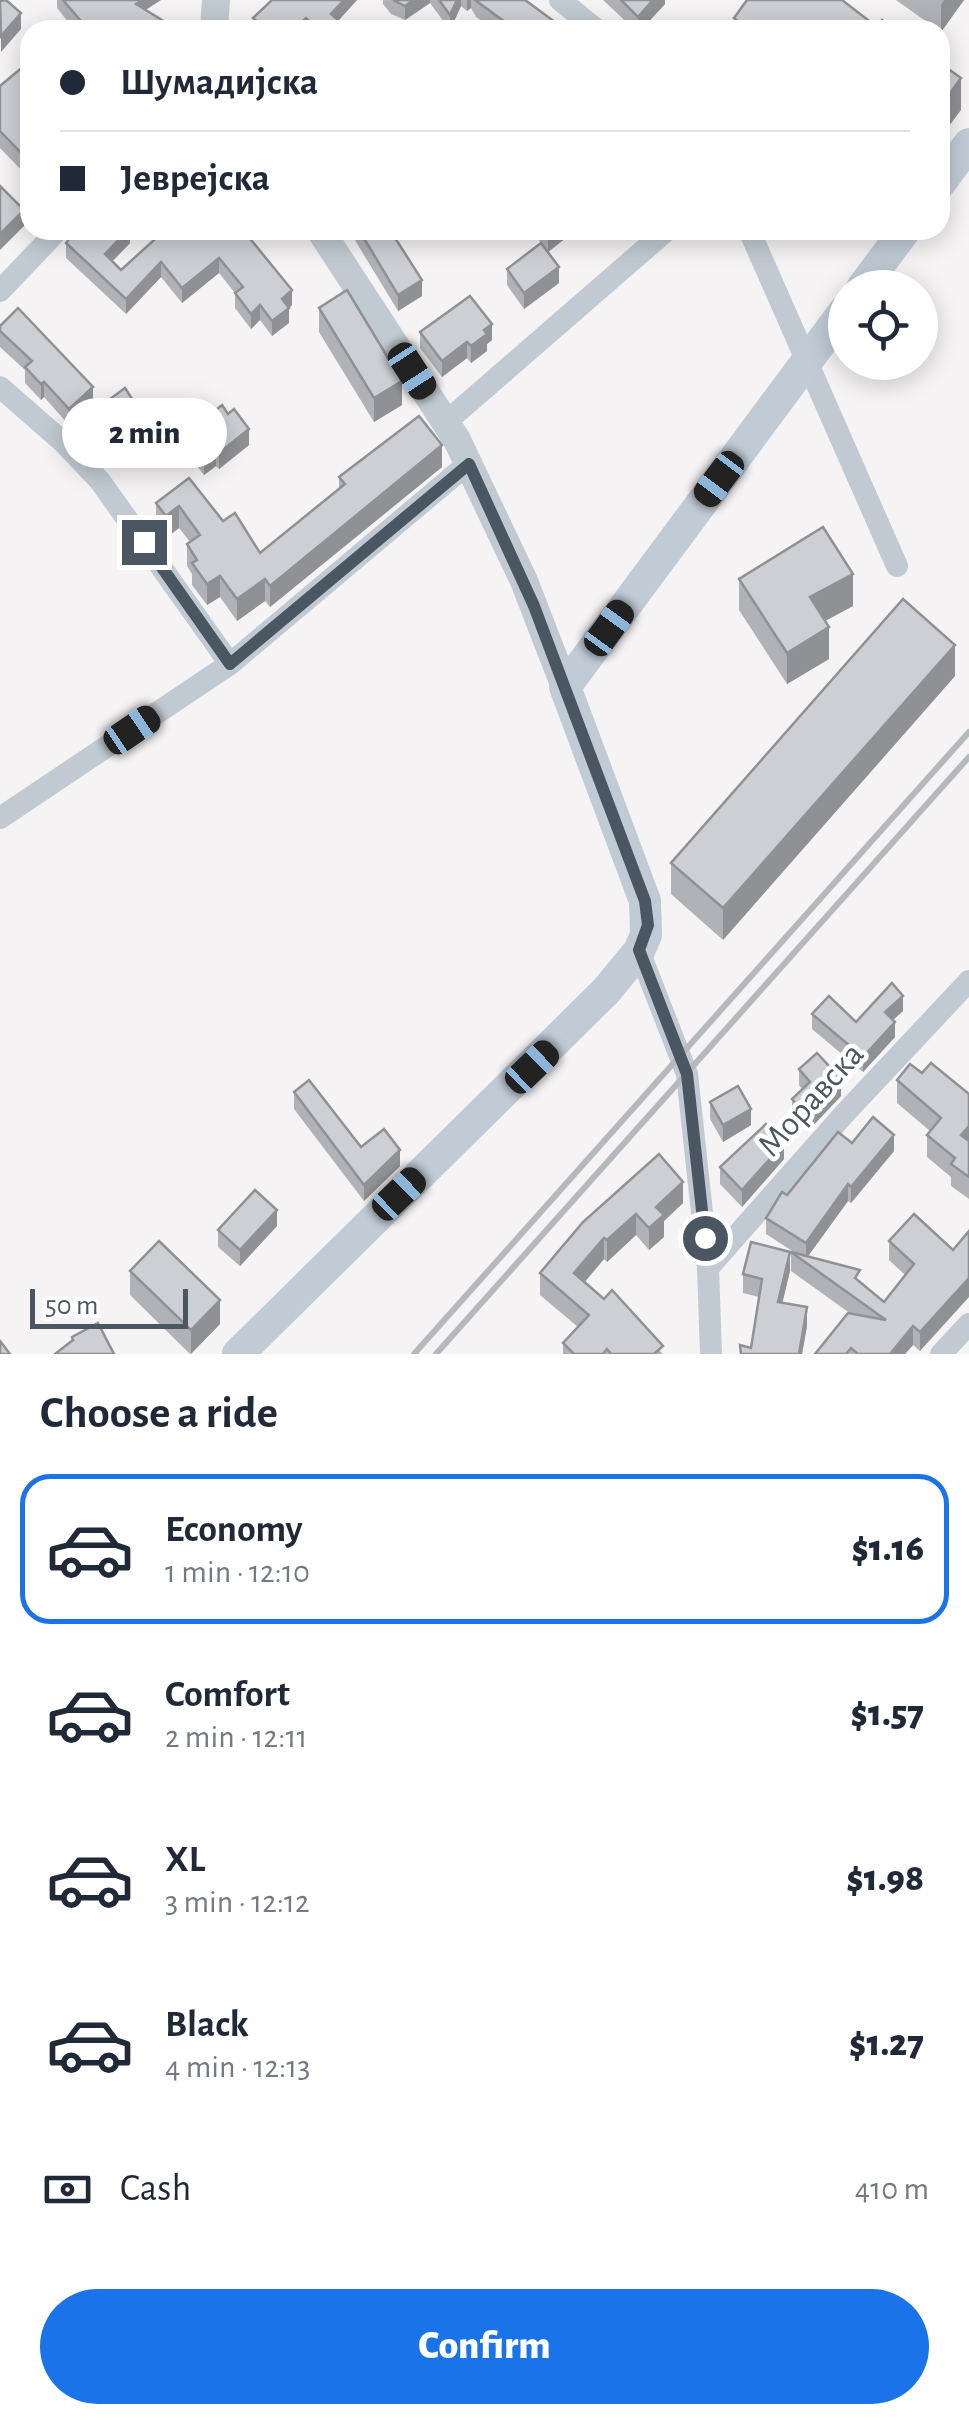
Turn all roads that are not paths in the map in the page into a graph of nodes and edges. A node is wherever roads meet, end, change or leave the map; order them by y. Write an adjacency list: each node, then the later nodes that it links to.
1 (560, 0): 2 (street)
2 (584, 20)
3 (969, 144): 4 (main road)
4 (950, 170)
5 (49, 240): 11 (street)
6 (327, 240): 15 (street)
7 (655, 240): 15 (street)
8 (754, 240): 13 (street)
9 (898, 240): 10 (main road)
10 (875, 270)
11 (0, 292)
12 (828, 333): 13 (main road)
13 (808, 360): 17 (street); 19 (main road)
14 (0, 387): 18 (street)
15 (446, 422): 16 (street)
16 (469, 464): 18 (street); 19 (street)
17 (897, 566)
18 (230, 664): 20 (street)
19 (565, 687): 21 (main road)
20 (0, 818)
21 (639, 950): 23 (street); 26 (main road)
22 (969, 982): 23 (street, Моравска)
23 (708, 1268): 25 (street)
24 (969, 1324): 27 (street)
25 (705, 1349)
26 (238, 1354)
27 (941, 1354)

